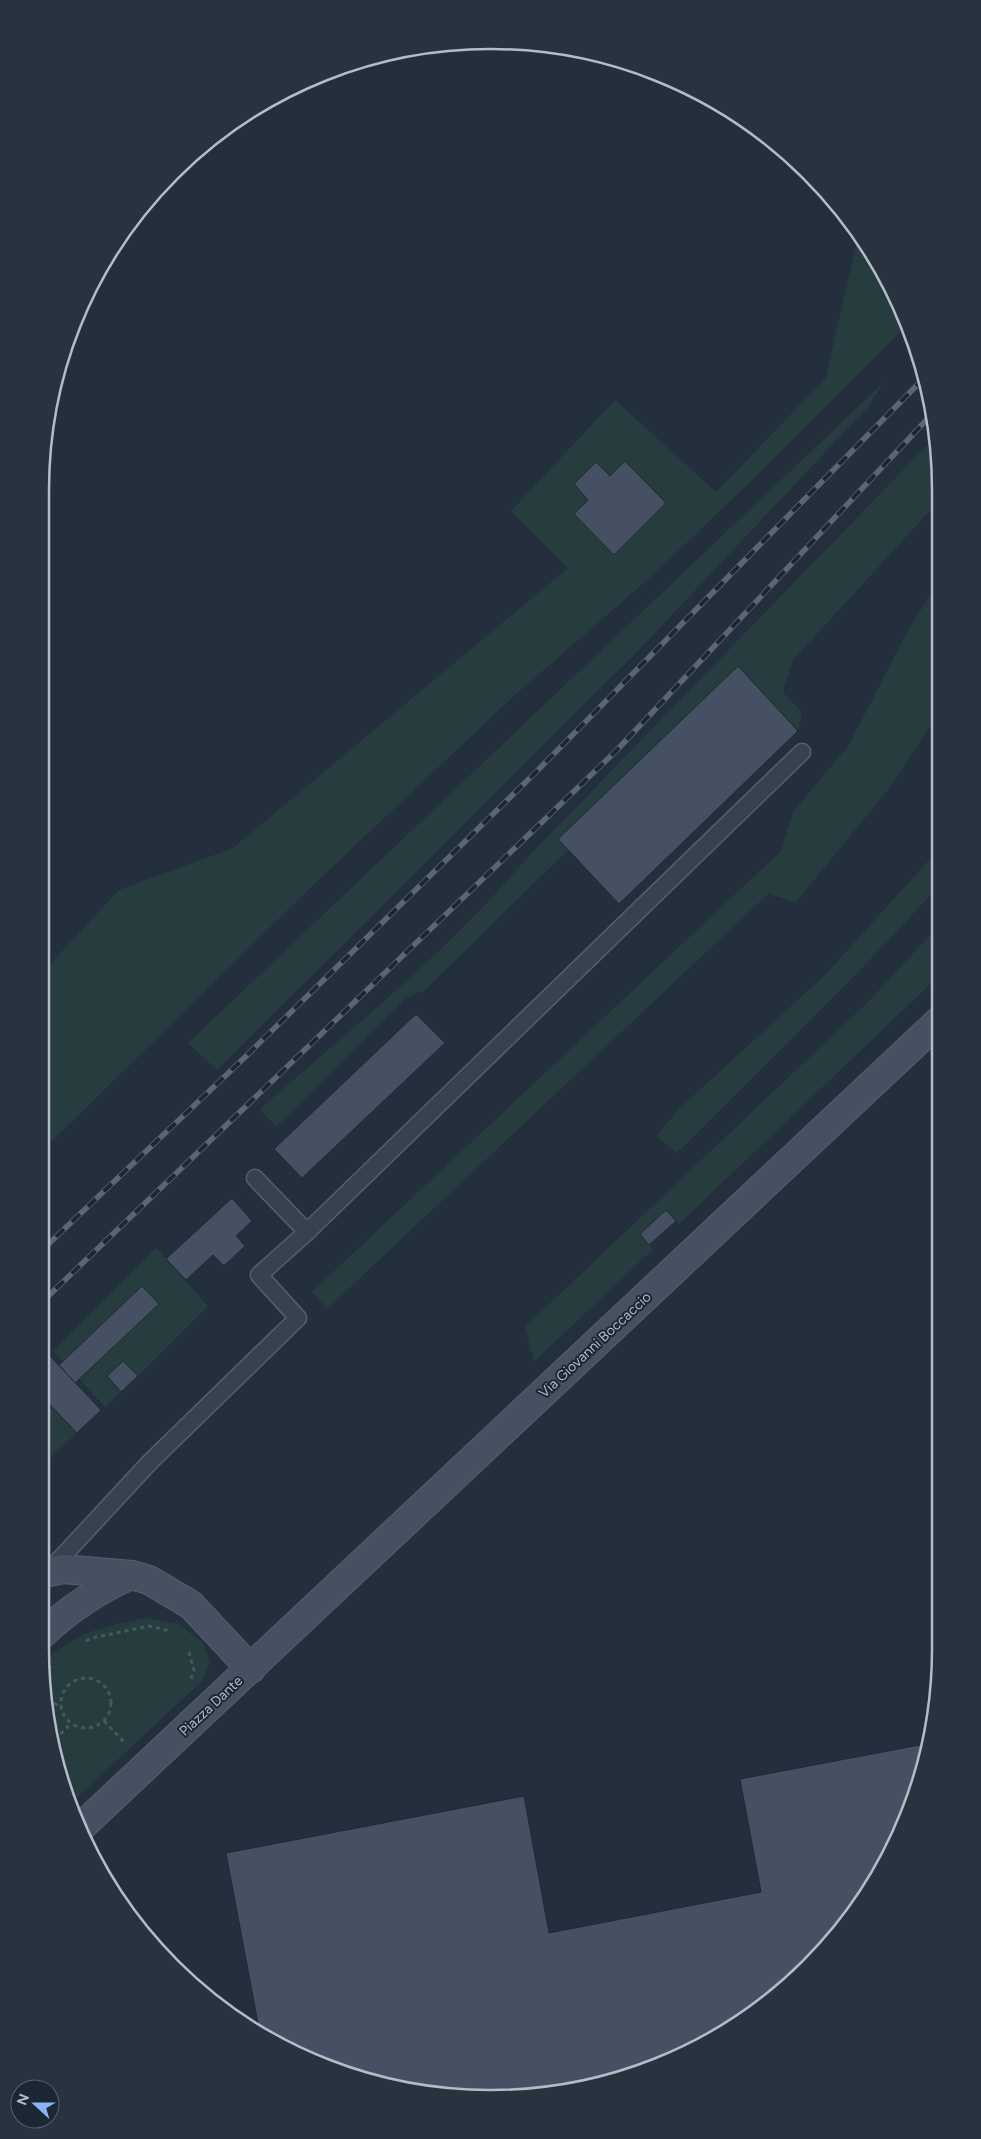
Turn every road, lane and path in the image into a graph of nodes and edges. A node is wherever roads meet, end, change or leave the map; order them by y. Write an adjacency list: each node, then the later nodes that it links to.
1 (802, 752): 4 (lane)
2 (932, 1028): 14 (street, Via Giovanni Boccaccio)
3 (255, 1178): 4 (lane)
4 (307, 1232): 5 (lane)
5 (49, 1567)
6 (49, 1571): 7 (street, Piazza Dante)
7 (132, 1575): 8 (street); 14 (street, Piazza Dante)
8 (49, 1628)
9 (172, 1632): 10 (path)
10 (85, 1642)
11 (185, 1647): 15 (path)
12 (56, 1661): 13 (path)
13 (50, 1668)
14 (251, 1669): 22 (street, Piazza Dante)
15 (191, 1679)
16 (53, 1702): 17 (path)
17 (62, 1710): 18 (path); 19 (path)
18 (104, 1721): 19 (path); 21 (path)
19 (71, 1723): 20 (path)
20 (58, 1737)
21 (125, 1743)
22 (85, 1824)

